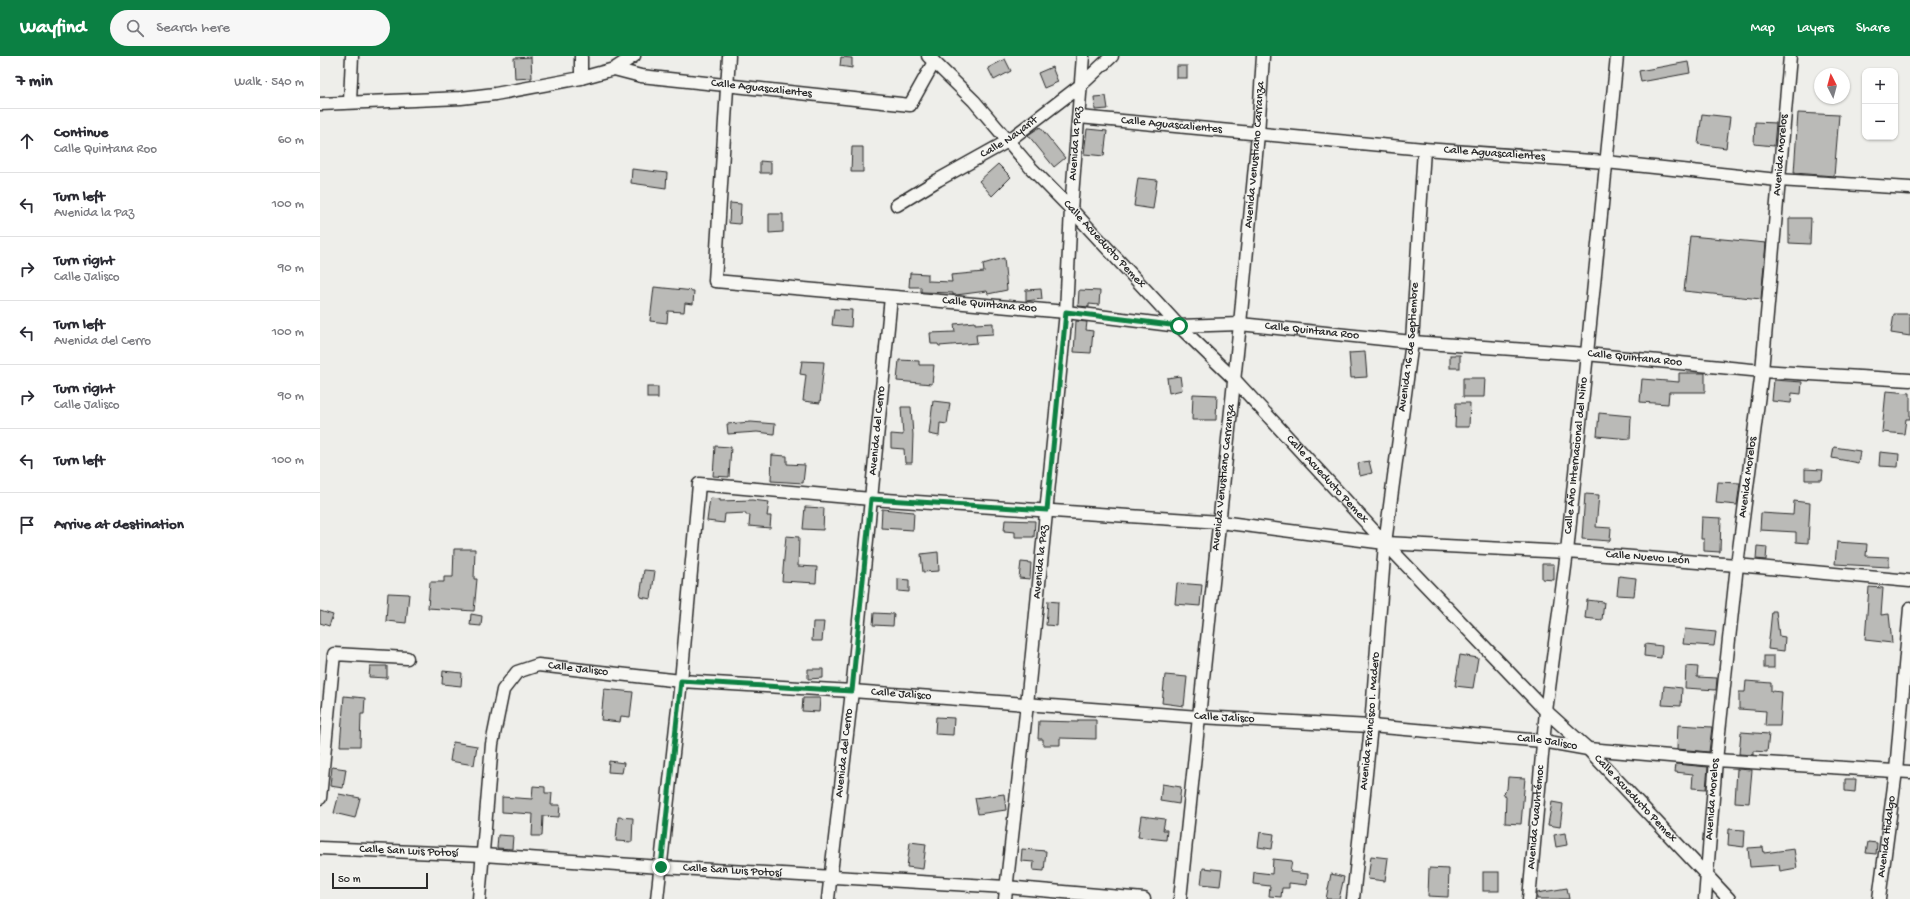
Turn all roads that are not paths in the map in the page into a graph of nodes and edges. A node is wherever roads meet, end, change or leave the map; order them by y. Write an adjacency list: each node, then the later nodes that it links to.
1 (352, 56): 15 (street)
2 (581, 56): 12 (street)
3 (634, 56): 11 (street)
4 (729, 56): 13 (street)
5 (1083, 56): 14 (street, Avenida la Paz)
6 (1112, 56): 14 (street, Calle Nayarit)
7 (1263, 56): 18 (street, Avenida Venustiano Carranza)
8 (1617, 56): 21 (street, Calle Año Internacional del Niño)
9 (1790, 56): 22 (street, Avenida Morelos)
10 (931, 59): 13 (street, Calle Aguascalientes); 19 (street, Calle Acueducto Pemex)
11 (614, 69): 12 (street); 13 (street, Calle Aguascalientes)
12 (581, 78): 15 (street)
13 (727, 85): 26 (street, Calle Quintana Roo)
14 (1081, 85): 17 (street, Avenida la Paz); 19 (street, Calle Nayarit)
15 (350, 102): 16 (street)
16 (320, 104)
17 (1079, 117): 18 (street, Calle Aguascalientes); 25 (street, Avenida la Paz)
18 (1258, 134): 20 (street, Calle Aguascalientes); 28 (street, Avenida Venustiano Carranza)
19 (1008, 141): 24 (street, Calle Nayarit); 25 (street, Calle Acueducto Pemex)
20 (1424, 149): 21 (street, Calle Aguascalientes); 30 (street, Avenida 16 de Septiembre)
21 (1606, 162): 22 (street, Calle Aguascalientes); 31 (street, Calle Año Internacional del Niño)
22 (1778, 180): 23 (street, Calle Aguascalientes); 32 (street, Avenida Morelos)
23 (1910, 188)
24 (897, 205)
25 (1071, 209): 27 (street, Avenida la Paz); 29 (street, Calle Acueducto Pemex)
26 (891, 297): 27 (street, Calle Quintana Roo); 35 (street, Avenida del Cerro)
27 (1066, 312): 29 (street, Calle Quintana Roo); 36 (street, Avenida la Paz)
28 (1240, 324): 29 (street, Calle Quintana Roo); 30 (street, Calle Quintana Roo); 33 (street, Avenida Venustiano Carranza)
29 (1179, 326): 33 (street, Calle Acueducto Pemex)
30 (1412, 342): 31 (street, Calle Quintana Roo); 38 (street, Avenida 16 de Septiembre)
31 (1586, 354): 32 (street, Calle Quintana Roo); 39 (street, Calle Año Internacional del Niño)
32 (1762, 371): 34 (street, Calle Quintana Roo); 40 (street, Avenida Morelos)
33 (1234, 379): 37 (street, Avenida Venustiano Carranza); 38 (street, Calle Acueducto Pemex)
34 (1910, 380)
35 (871, 499): 36 (street); 44 (street); 45 (street, Avenida del Cerro)
36 (1047, 510): 37 (street); 46 (street, Avenida la Paz)
37 (1220, 522): 38 (street); 48 (street, Avenida Venustiano Carranza)
38 (1385, 543): 39 (street, Calle Nuevo León); 47 (street, Calle Acueducto Pemex); 49 (street, Avenida Francisco I. Madero)
39 (1566, 552): 40 (street, Calle Nuevo León); 47 (street, Calle Año Internacional del Niño)
40 (1737, 565): 41 (street, Calle Nuevo León); 52 (street, Avenida Morelos)
41 (1910, 581)
42 (1910, 608): 53 (street, Avenida Hidalgo)
43 (407, 658): 55 (street)
44 (681, 681): 45 (street, Calle Jalisco); 57 (street, Calle Jalisco); 58 (street)
45 (852, 691): 46 (street, Calle Jalisco); 59 (street, Avenida del Cerro)
46 (1027, 704): 48 (street, Calle Jalisco); 61 (street, Avenida la Paz)
47 (1546, 711): 50 (street, Avenida Cuauhtémoc); 51 (street, Calle Acueducto Pemex)
48 (1199, 717): 49 (street, Calle Jalisco); 66 (street, Avenida Venustiano Carranza)
49 (1371, 726): 50 (street, Calle Jalisco); 67 (street, Avenida Francisco I. Madero)
50 (1543, 741): 51 (street, Calle Jalisco); 68 (street, Avenida Cuauhtémoc)
51 (1588, 748): 52 (street, Calle Jalisco); 60 (street, Calle Acueducto Pemex)
52 (1716, 760): 53 (street, Calle Jalisco); 60 (street, Avenida Morelos)
53 (1896, 771): 54 (street, Calle Jalisco); 71 (street, Avenida Hidalgo)
54 (1910, 772)
55 (320, 798)
56 (320, 848): 57 (street, Calle San Luis Potosí)
57 (483, 855): 58 (street, Calle San Luis Potosí); 62 (street)
58 (661, 867): 59 (street, Calle San Luis Potosí); 63 (street)
59 (831, 876): 61 (street, Calle San Luis Potosí); 64 (street, Avenida del Cerro)
60 (1707, 877): 69 (street, Avenida Morelos); 70 (street, Calle Acueducto Pemex)
61 (1006, 893): 65 (street, Calle San Luis Potosí)
62 (479, 899)
63 (657, 899)
64 (828, 899)
65 (1144, 899)
66 (1180, 899)
67 (1353, 899)
68 (1529, 899)
69 (1705, 899)
70 (1729, 899)
71 (1879, 899)

